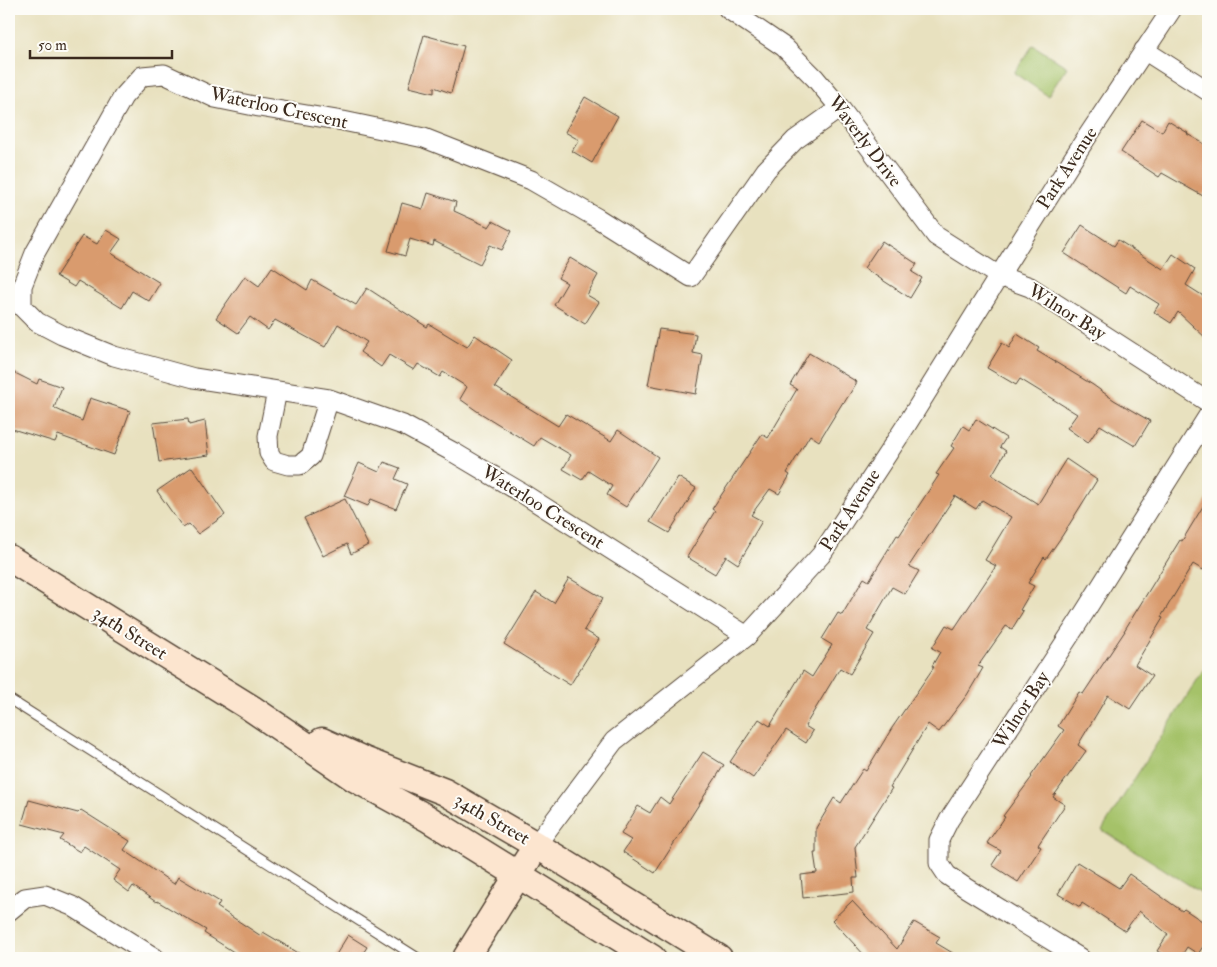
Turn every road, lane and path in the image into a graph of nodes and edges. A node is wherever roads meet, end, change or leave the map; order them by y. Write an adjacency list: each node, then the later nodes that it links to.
1 (728, 9): 5 (street, Waverly Drive)
2 (1172, 9): 3 (street, Park Avenue)
3 (1144, 50): 4 (street); 6 (street, Park Avenue)
4 (1208, 91)
5 (840, 108): 6 (street, Waverly Drive); 7 (street, Waterloo Crescent)
6 (998, 276): 9 (street, Wilnor Bay); 12 (street, Park Avenue)
7 (277, 390): 8 (street, Waterloo Crescent); 8 (street)
8 (329, 399): 12 (street, Waterloo Crescent)
9 (1208, 402)
10 (1208, 416): 23 (street, Wilnor Bay)
11 (9, 558): 14 (main road, 34th Street)
12 (747, 636): 15 (street, Park Avenue)
13 (9, 699): 19 (lane)
14 (251, 708): 15 (main road, 34th Street); 16 (main road, 34th Street)
15 (536, 845): 16 (main road, Park Avenue); 22 (main road, 34th Street)
16 (518, 874): 20 (main road, Park Avenue); 21 (main road, 34th Street)
17 (9, 911): 18 (street)
18 (155, 958)
19 (418, 958)
20 (466, 958)
21 (652, 958)
22 (719, 958)
23 (1080, 958)

